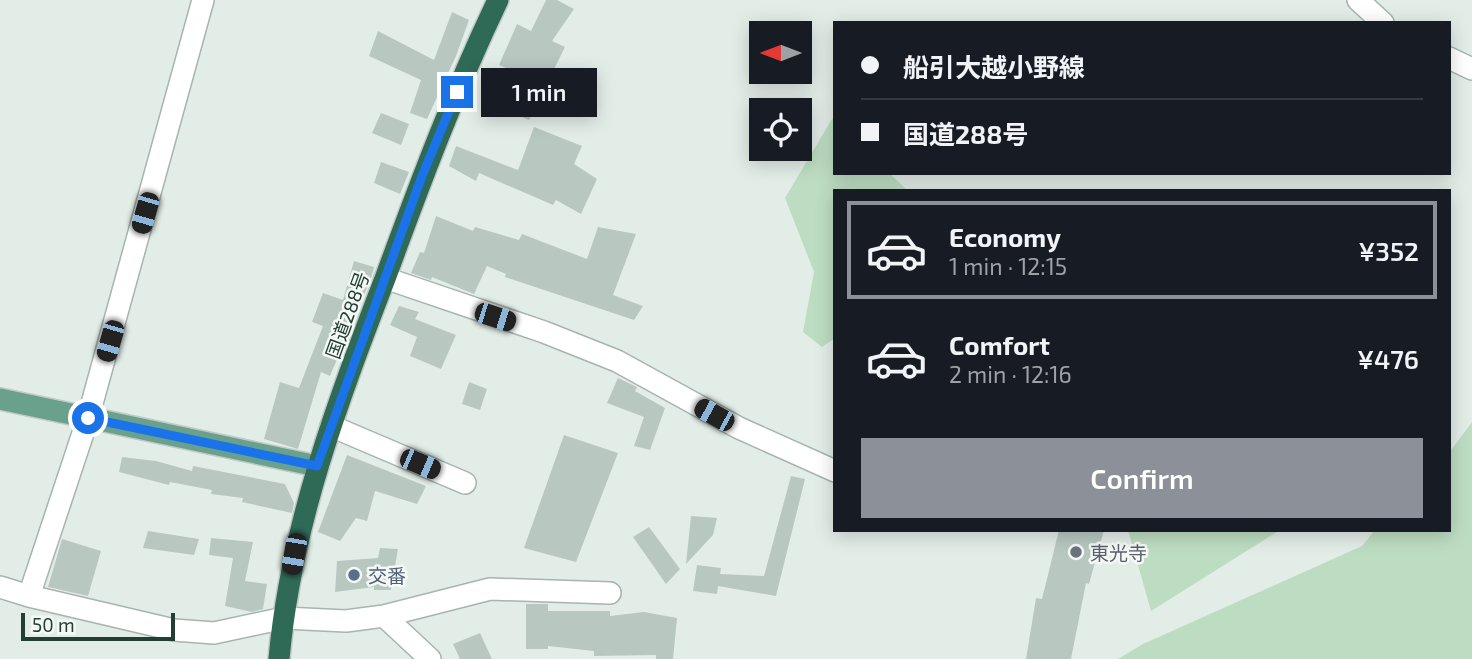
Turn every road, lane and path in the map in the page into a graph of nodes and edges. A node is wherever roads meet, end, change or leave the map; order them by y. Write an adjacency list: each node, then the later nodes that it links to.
1 (203, 0): 9 (street)
2 (498, 0): 7 (highway, 国道288号)
3 (1358, 0): 4 (street)
4 (1381, 21)
5 (1451, 59): 6 (street)
6 (1472, 69)
7 (385, 278): 10 (highway, 国道288号); 12 (street)
8 (0, 399): 9 (main road)
9 (88, 418): 11 (main road); 16 (street)
10 (331, 426): 11 (highway, 国道288号); 13 (street)
11 (317, 466): 18 (highway, 国道288号)
12 (833, 470)
13 (465, 483)
14 (0, 587): 16 (street)
15 (610, 593): 17 (street)
16 (29, 596): 18 (street)
17 (384, 616): 18 (street); 20 (street)
18 (284, 618): 19 (highway, 国道288号)
19 (279, 659)
20 (430, 659)

